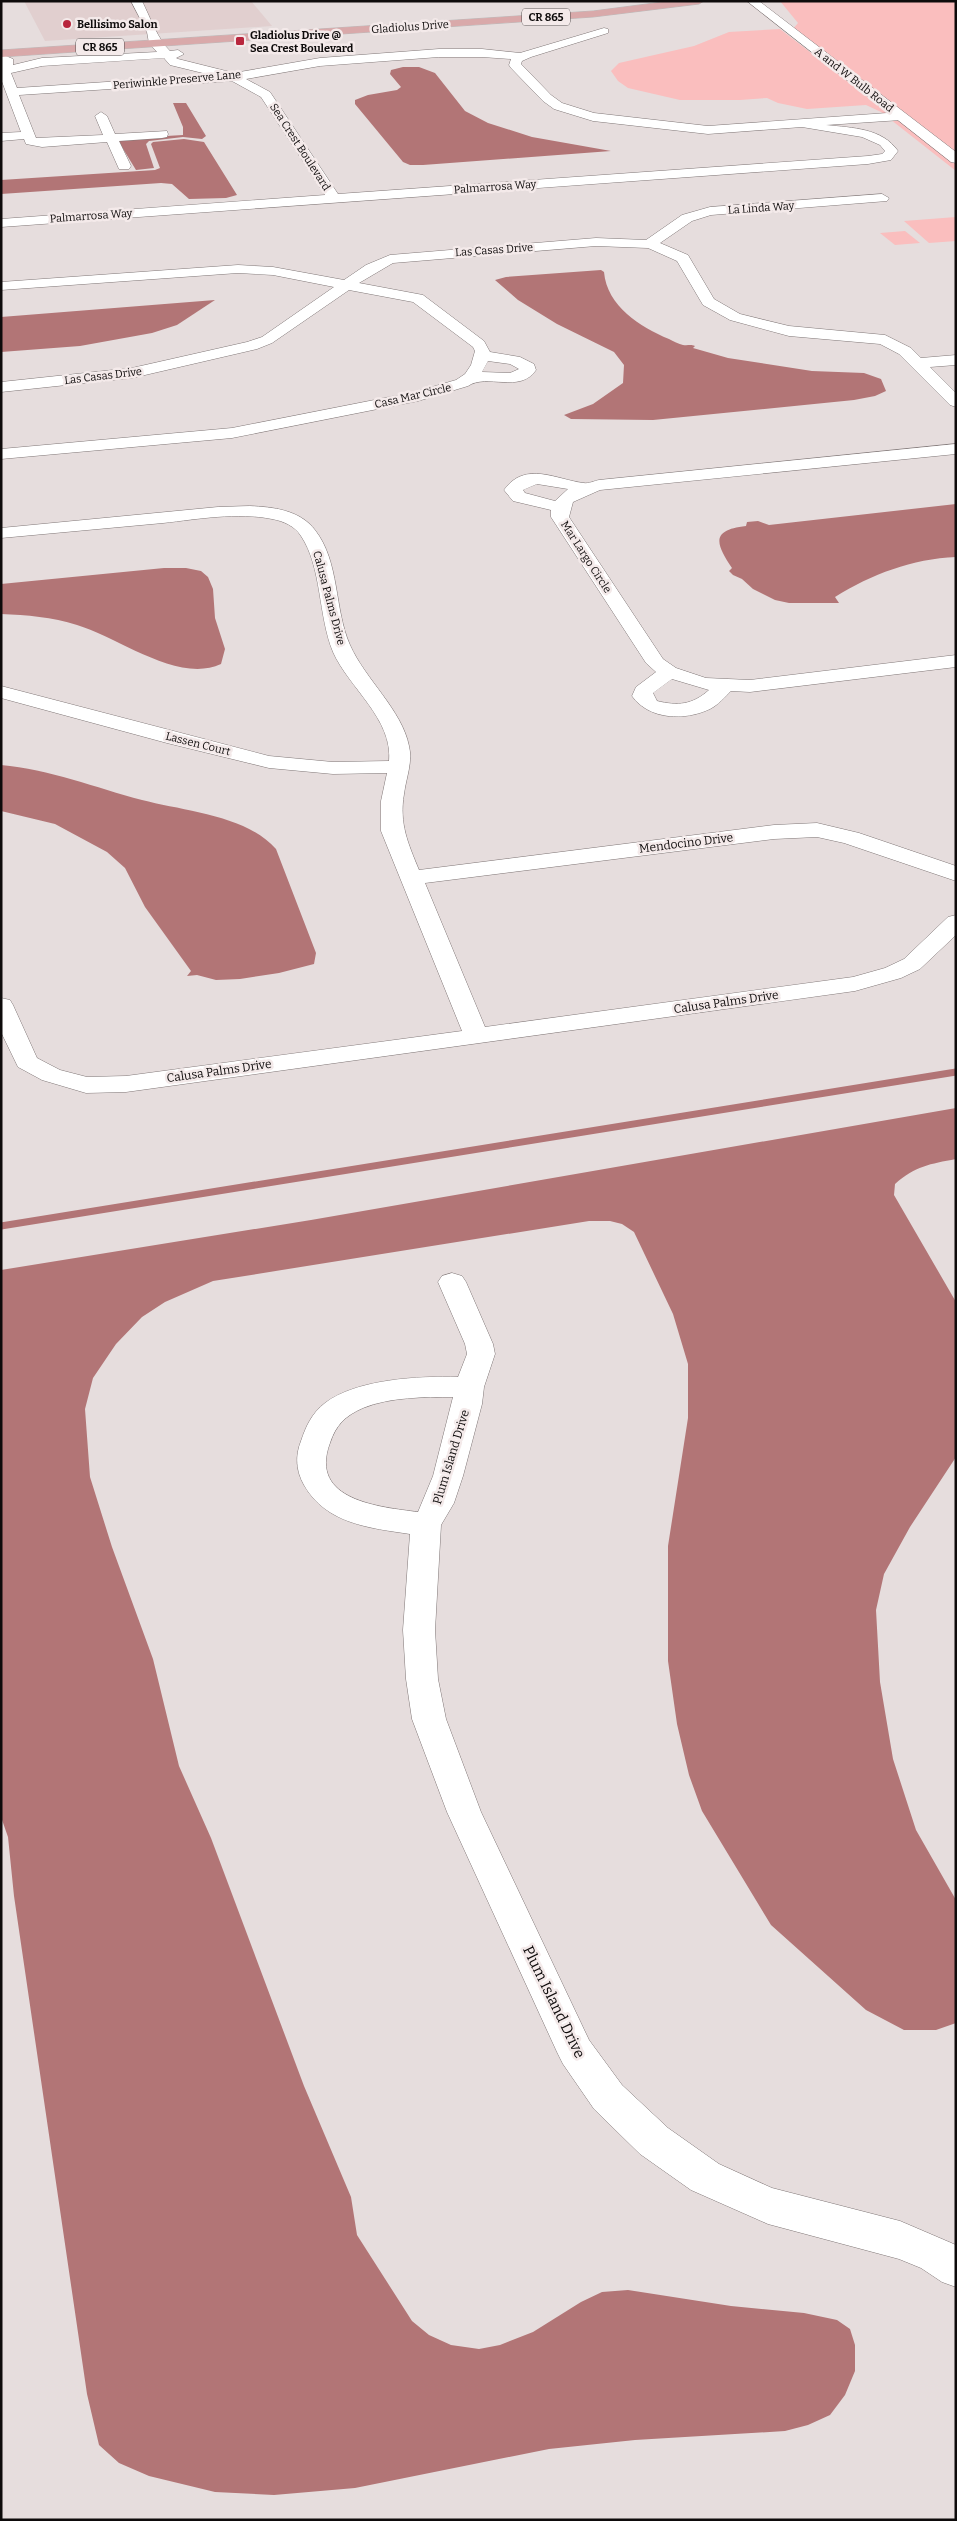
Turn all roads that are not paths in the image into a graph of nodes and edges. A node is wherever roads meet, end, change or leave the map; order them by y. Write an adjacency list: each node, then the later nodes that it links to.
1 (136, 1): 8 (street, Sea Crest Boulevard)
2 (148, 1): 7 (street)
3 (636, 1): 7 (main road, Gladiolus Drive / CR 865)
4 (699, 1): 7 (main road, Gladiolus Drive / CR 865)
5 (752, 1): 20 (street, A and W Bulb Road)
6 (604, 31): 14 (street)
7 (171, 38): 8 (main road, Gladiolus Drive / CR 865); 11 (street)
8 (153, 39): 9 (main road, Gladiolus Drive / CR 865); 10 (main road, Gladiolus Drive / CR 865); 12 (street, Sea Crest Boulevard)
9 (1, 45)
10 (1, 54)
11 (180, 54): 12 (street); 16 (street, Sea Crest Boulevard)
12 (166, 56): 15 (street); 17 (street, Sea Crest Boulevard)
13 (1, 57): 15 (street)
14 (521, 57): 16 (street, Periwinkle Preserve Lane); 21 (street)
15 (4, 71): 18 (street)
16 (249, 74): 17 (street, Periwinkle Preserve Lane); 19 (street, Sea Crest Boulevard)
17 (234, 77): 18 (street, Periwinkle Preserve Lane); 19 (street, Sea Crest Boulevard)
18 (11, 92): 25 (street)
19 (266, 95): 29 (street, Sea Crest Boulevard)
20 (897, 114): 21 (street); 26 (street, A and W Bulb Road)
21 (805, 124): 29 (street, Palmarrosa Way)
22 (106, 127): 23 (street); 25 (street); 27 (street)
23 (164, 129)
24 (1, 137): 25 (street)
25 (31, 139)
26 (956, 159)
27 (124, 166)
28 (882, 198): 31 (street, La Linda Way)
29 (334, 199): 30 (street, Palmarrosa Way)
30 (1, 223)
31 (649, 244): 32 (street, Las Casas Drive); 36 (street, Las Casas Drive)
32 (348, 283): 33 (street); 34 (street); 40 (street, Las Casas Drive)
33 (1, 286)
34 (483, 356): 39 (street); 39 (street)
35 (956, 360): 36 (street)
36 (917, 363): 38 (street, Las Casas Drive)
37 (956, 371): 38 (street)
38 (929, 375): 41 (street, Las Casas Drive)
39 (471, 377): 43 (street, Casa Mar Circle)
40 (1, 387)
41 (956, 402)
42 (956, 449): 44 (street, Mar Largo Circle)
43 (1, 454)
44 (584, 489): 45 (street, Mar Largo Circle); 45 (street)
45 (559, 507): 48 (street, Mar Largo Circle)
46 (1, 533): 51 (street, Calusa Palms Drive)
47 (956, 661): 49 (street, Mar Largo Circle)
48 (669, 672): 49 (street, Mar Largo Circle); 49 (street)
49 (725, 686)
50 (1, 692): 51 (street, Lassen Court)
51 (400, 767): 53 (street, Calusa Palms Drive)
52 (956, 874): 53 (street, Mendocino Drive)
53 (410, 878): 56 (street, Calusa Palms Drive)
54 (956, 922): 56 (street, Calusa Palms Drive)
55 (1, 1005): 56 (street, Calusa Palms Drive)
56 (476, 1036)
57 (452, 1282): 58 (street, Plum Island Drive)
58 (469, 1387): 59 (street, Plum Island Drive); 59 (street)
59 (426, 1525): 60 (street, Plum Island Drive)
60 (956, 2268)

